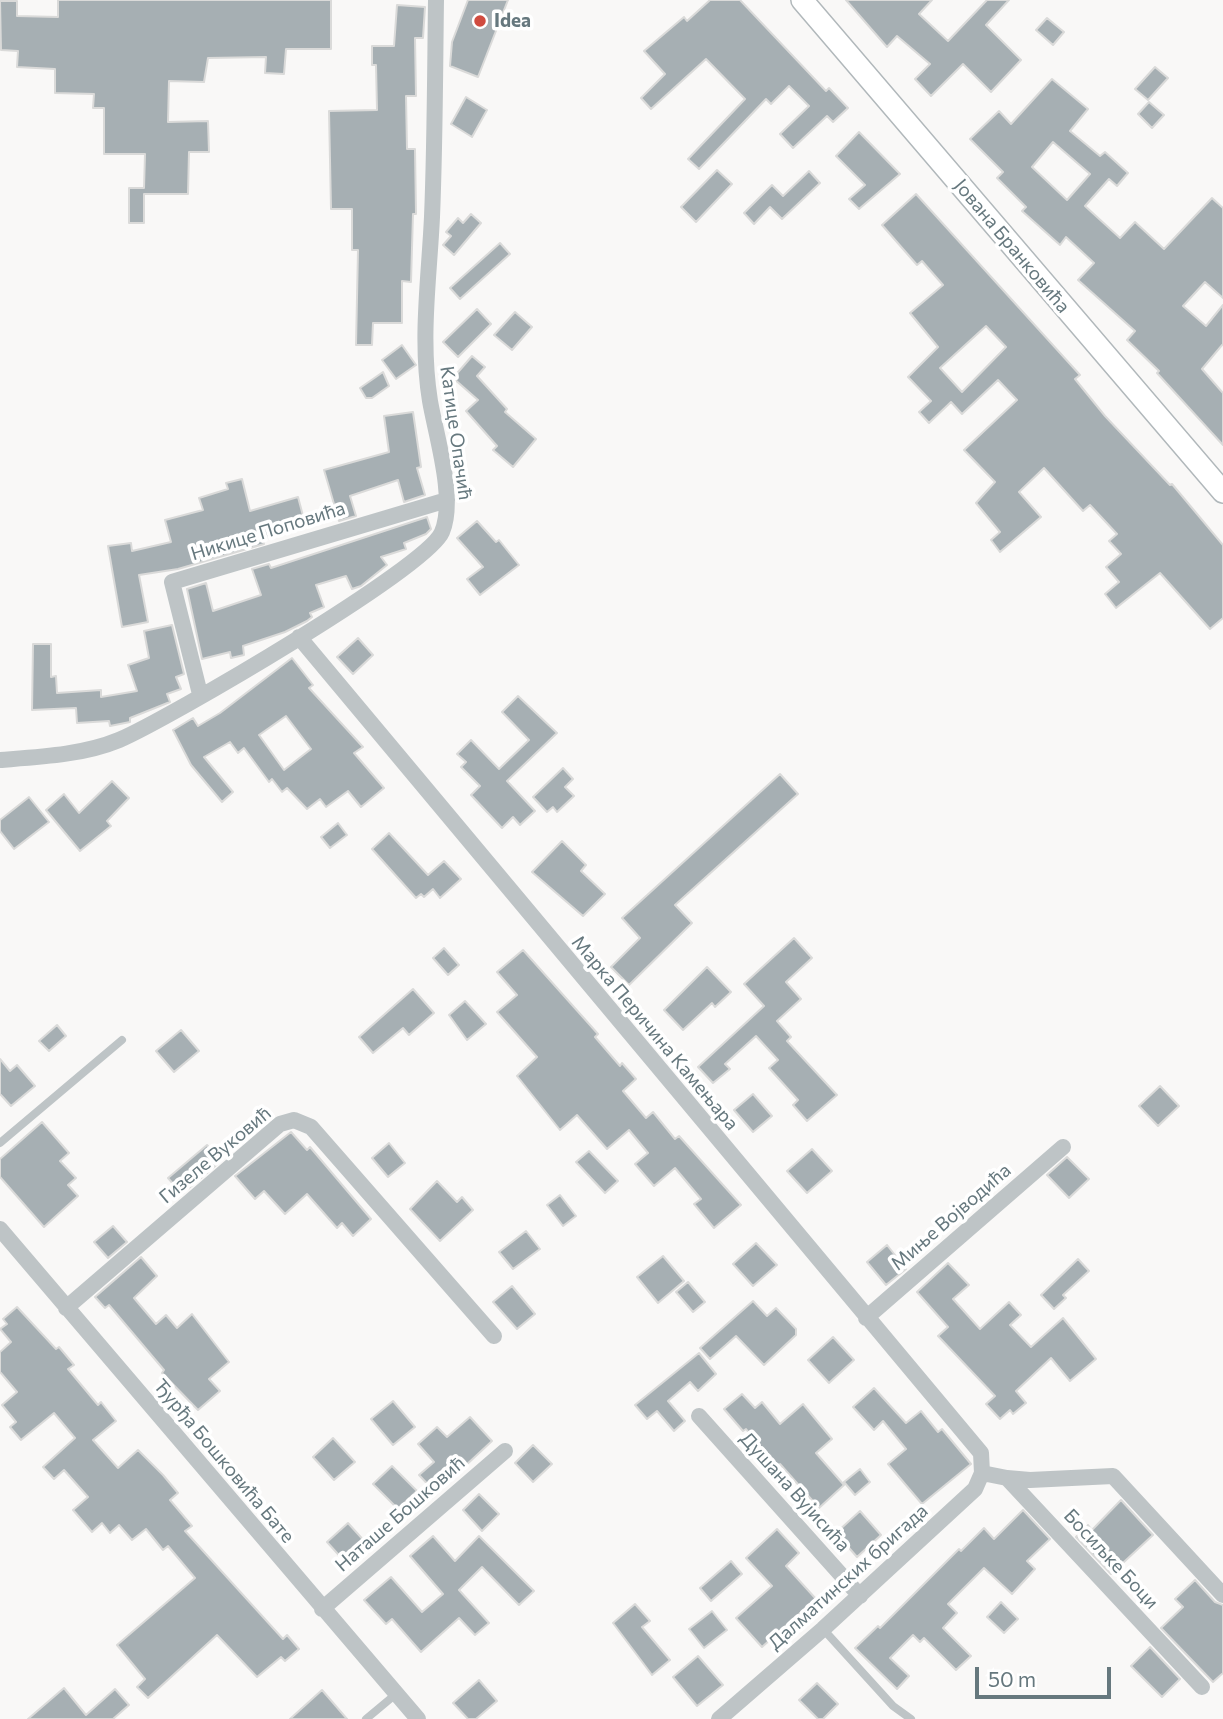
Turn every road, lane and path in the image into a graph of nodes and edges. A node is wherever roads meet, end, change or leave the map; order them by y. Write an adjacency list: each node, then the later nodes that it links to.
1 (436, 0): 4 (street, Катице Опачић)
2 (802, 0): 3 (main road, Јована Бранковића)
3 (1223, 492)
4 (447, 500): 5 (street, Катице Опачић); 6 (street, Никице Поповића)
5 (299, 637): 6 (street, Катице Опачић); 13 (street, Марка Перичина Камењара)
6 (200, 694): 7 (street, Катице Опачић)
7 (0, 760)
8 (122, 1040): 9 (lane)
9 (0, 1143)
10 (1063, 1147): 13 (street, Миње Војводића)
11 (0, 1229): 12 (street, Ђурђа Бошковића Бате)
12 (66, 1308): 14 (street, Гизеле Вуковић); 21 (street, Ђурђа Бошковића Бате)
13 (866, 1318): 17 (street, Марка Перичина Камењара)
14 (494, 1336)
15 (699, 1416): 20 (street, Душана Вујисића)
16 (505, 1451): 21 (street, Наташе Бошковић)
17 (982, 1473): 18 (street); 20 (street, Далматинских бригада)
18 (1007, 1478): 19 (street); 23 (street, Босиљке Боци)
19 (1223, 1595)
20 (860, 1596): 22 (street, Далматинских бригада)
21 (322, 1609): 24 (street, Ђурђа Бошковића Бате)
22 (823, 1629): 27 (street, Далматинских бригада); 28 (lane)
23 (1202, 1687)
24 (396, 1694): 25 (lane); 26 (street, Ђурђа Бошковића Бате)
25 (366, 1719)
26 (418, 1719)
27 (719, 1719)
28 (911, 1719)

